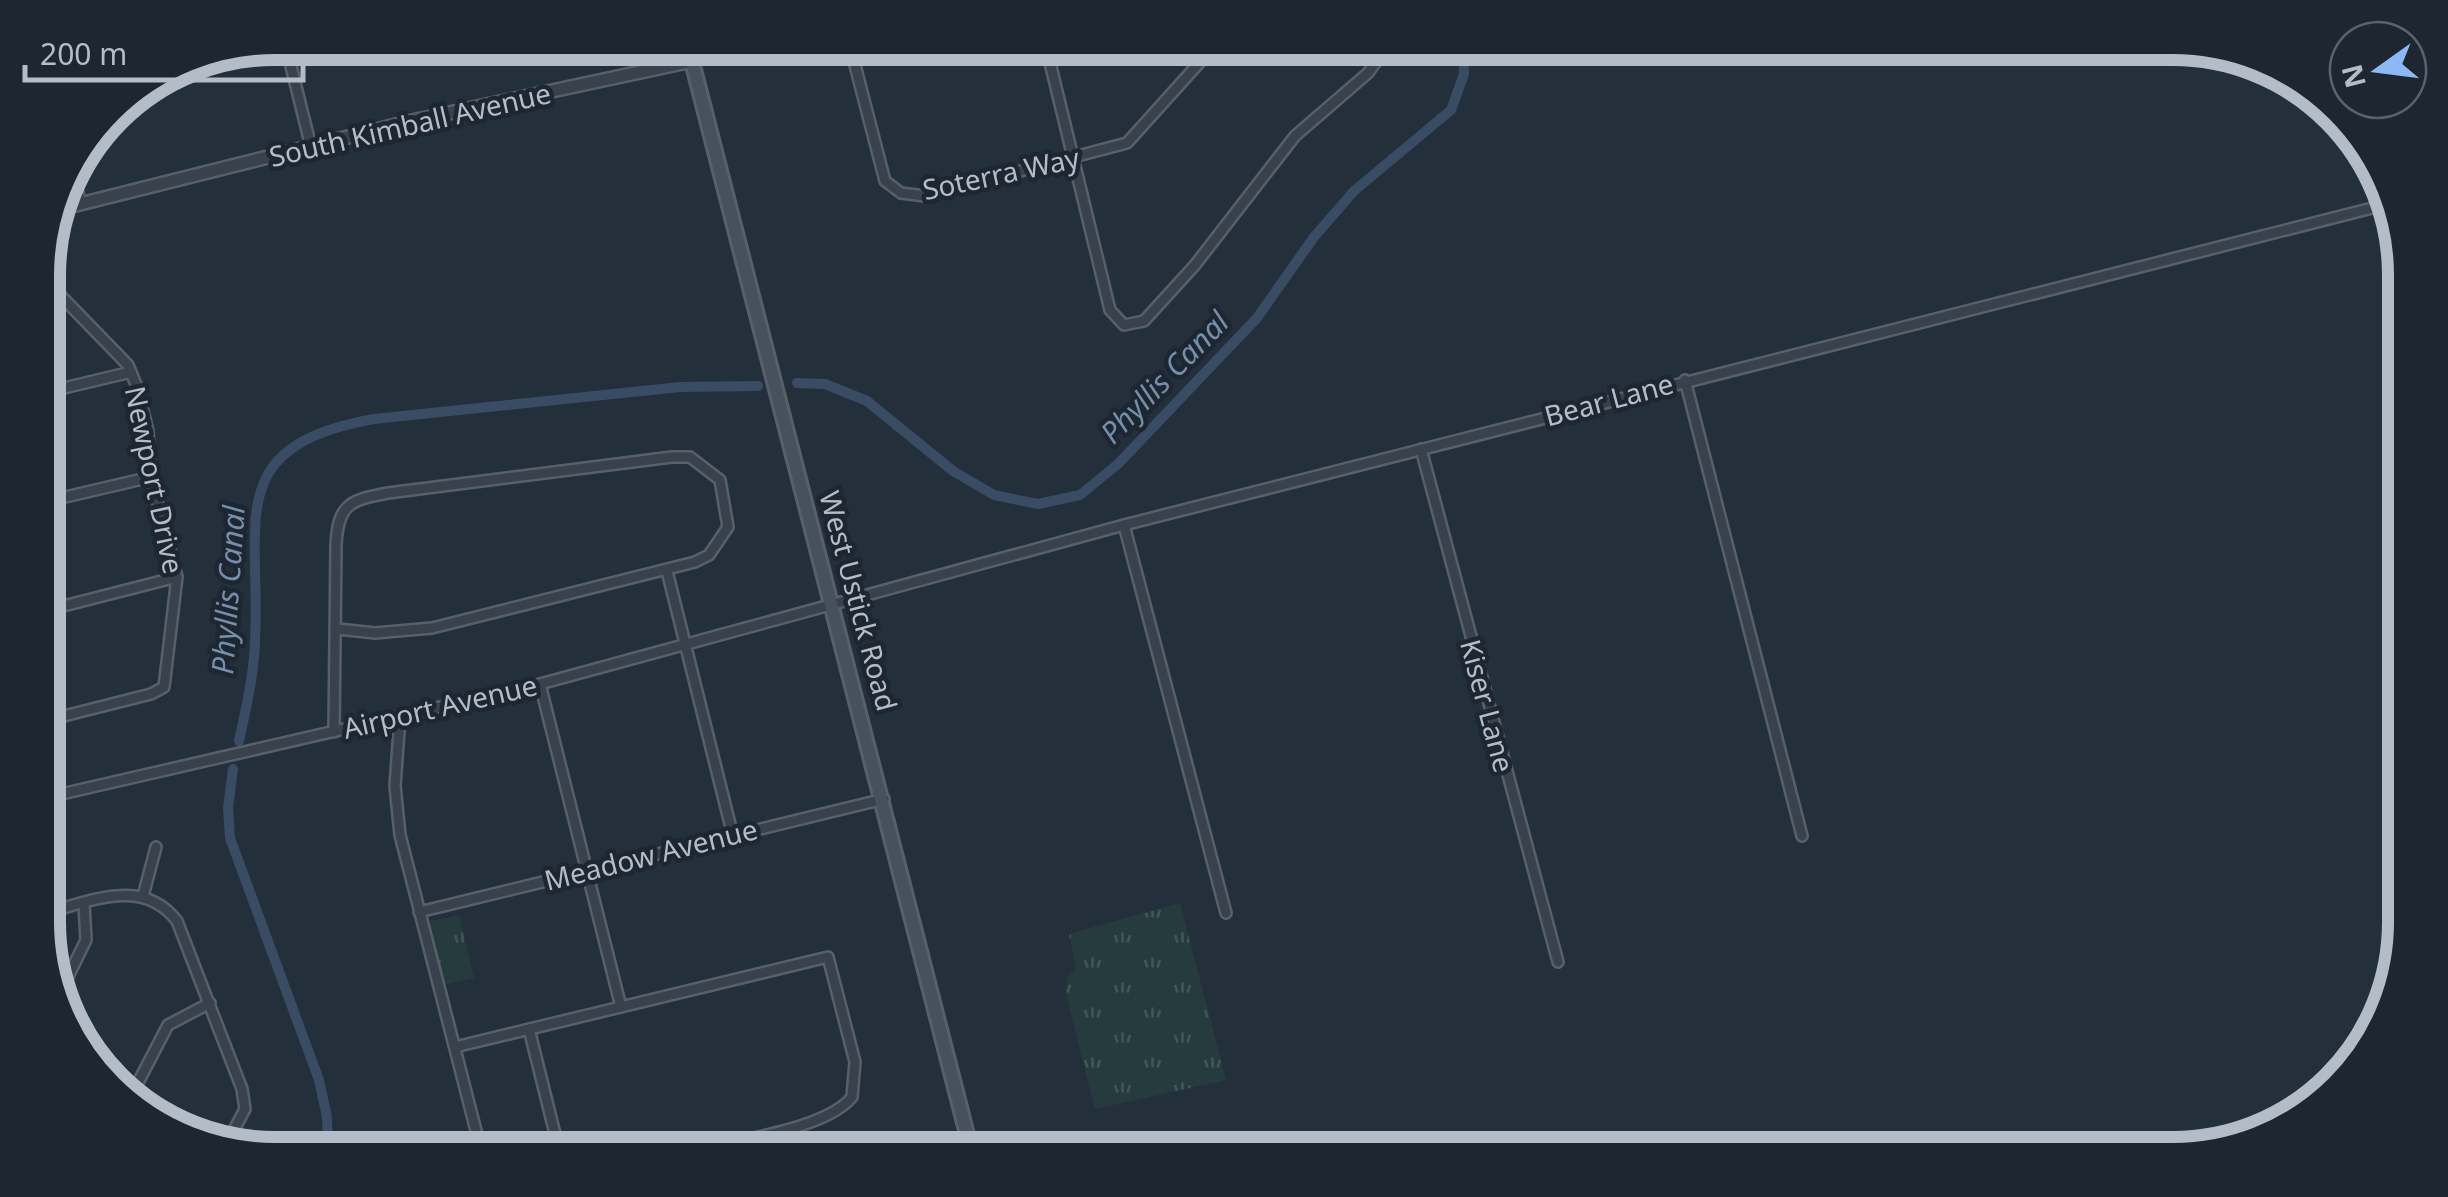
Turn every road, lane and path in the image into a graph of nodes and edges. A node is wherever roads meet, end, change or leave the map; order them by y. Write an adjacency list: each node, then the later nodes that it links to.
1 (289, 60): 8 (street)
2 (696, 60): 7 (street, South Kimball Avenue)
3 (854, 60): 9 (street, Soterra Way)
4 (1050, 60): 9 (street)
5 (1202, 60): 9 (street, Soterra Way)
6 (1376, 60): 9 (street)
7 (692, 61): 8 (street, South Kimball Avenue); 24 (main road, West Ustick Road)
8 (311, 147): 11 (street, South Kimball Avenue)
9 (1073, 159)
10 (78, 190): 11 (street)
11 (81, 204): 12 (street, South Kimball Avenue)
12 (71, 206)
13 (2377, 207): 16 (street, Bear Lane)
14 (60, 296): 15 (street, Newport Drive)
15 (130, 372): 17 (street); 19 (street, Newport Drive)
16 (1685, 380): 18 (street, Bear Lane); 35 (street)
17 (60, 389)
18 (1421, 450): 21 (street, Bear Lane); 43 (street, Kiser Lane)
19 (151, 478): 20 (street); 23 (street, Newport Drive)
20 (60, 498)
21 (1124, 525): 24 (street, Bear Lane); 42 (street)
22 (667, 570): 26 (street); 26 (street); 27 (street)
23 (178, 577): 25 (street); 29 (street, Newport Drive)
24 (832, 605): 27 (street, Airport Avenue); 33 (main road, West Ustick Road)
25 (60, 608)
26 (338, 629): 31 (street)
27 (686, 645): 28 (street, Airport Avenue); 34 (street)
28 (540, 684): 30 (street, Airport Avenue); 37 (street)
29 (60, 716)
30 (400, 718): 31 (street, Airport Avenue); 41 (street)
31 (334, 732): 32 (street, Airport Avenue)
32 (60, 794)
33 (884, 799): 34 (street, Meadow Avenue); 54 (main road, West Ustick Road)
34 (733, 836): 37 (street, Meadow Avenue)
35 (1802, 836)
36 (156, 847): 38 (street)
37 (587, 871): 41 (street, Meadow Avenue); 46 (street)
38 (143, 896): 39 (street); 45 (street)
39 (84, 904): 40 (street); 44 (street)
40 (60, 909)
41 (419, 912): 48 (street)
42 (1226, 913)
43 (1558, 962)
44 (67, 978)
45 (210, 1003): 49 (street); 50 (street)
46 (621, 1007): 47 (street); 53 (street)
47 (528, 1030): 48 (street); 52 (street)
48 (455, 1048): 51 (street)
49 (136, 1086)
50 (232, 1132)
51 (478, 1137)
52 (556, 1137)
53 (742, 1137)
54 (968, 1137)

